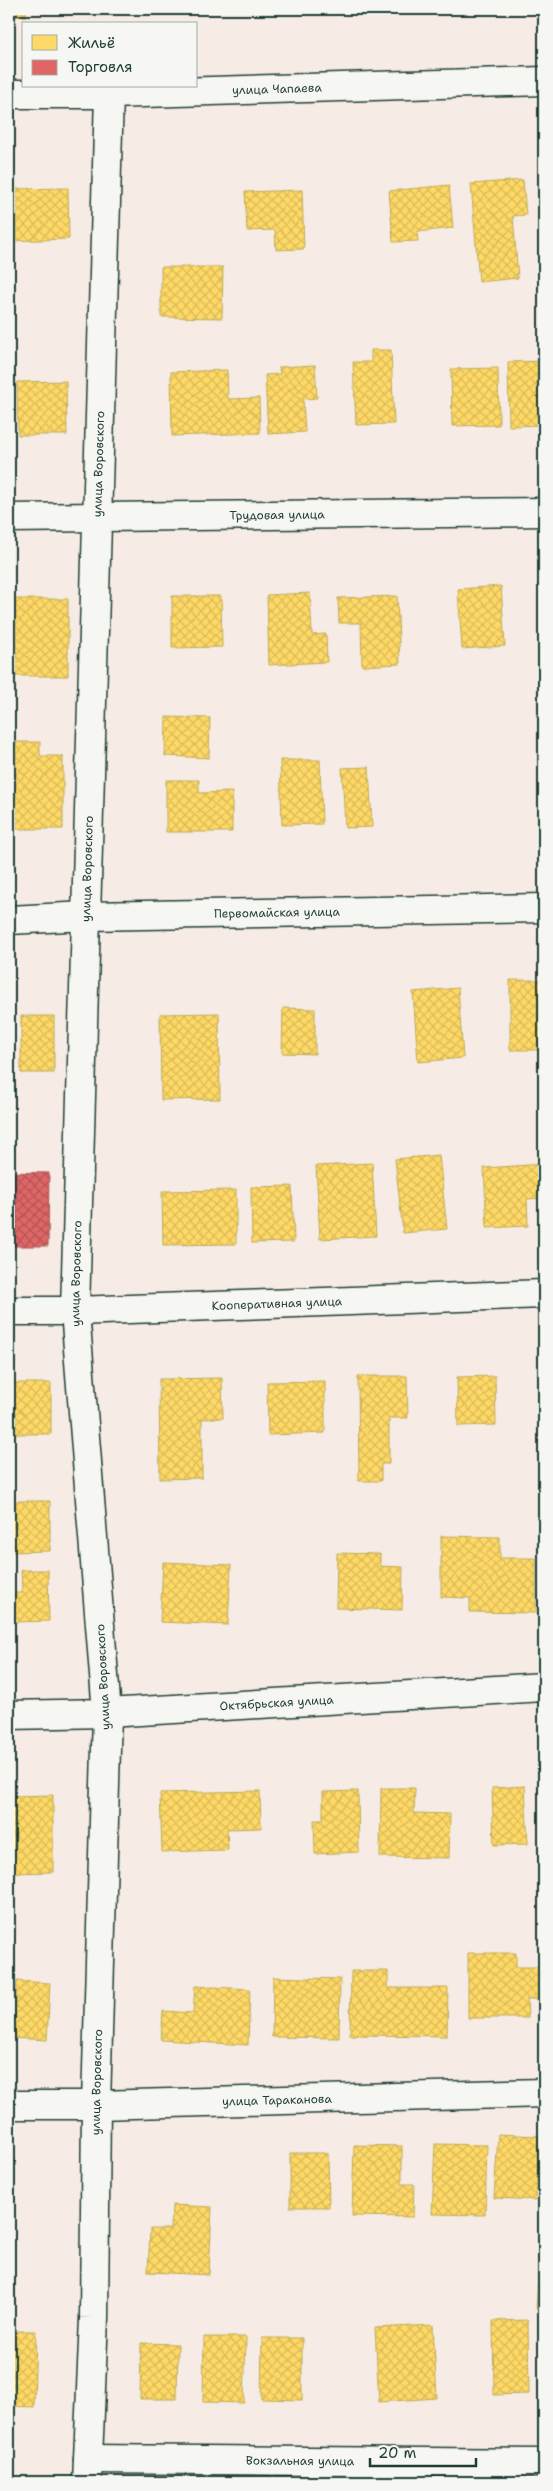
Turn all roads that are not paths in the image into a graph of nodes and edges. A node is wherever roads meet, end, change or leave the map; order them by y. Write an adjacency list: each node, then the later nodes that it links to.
1 (544, 82): 3 (street, улица Чапаева)
2 (9, 94): 3 (street, улица Чапаева)
3 (110, 94): 5 (street, улица Воровского)
4 (544, 512): 5 (street, Трудовая улица)
5 (98, 517): 6 (street, Трудовая улица); 8 (street, улица Воровского)
6 (9, 518)
7 (544, 908): 8 (street, Первомайская улица)
8 (86, 916): 9 (street, Первомайская улица); 12 (street, улица Воровского)
9 (9, 920)
10 (544, 1294): 12 (street, Кооперативная улица)
11 (9, 1311): 12 (street, Кооперативная улица)
12 (75, 1311): 14 (street, улица Воровского)
13 (544, 1687): 14 (street, Октябрьская улица)
14 (107, 1713): 15 (street, Октябрьская улица); 18 (street, улица Воровского)
15 (9, 1715)
16 (544, 2093): 18 (street, улица Тараканова)
17 (9, 2105): 18 (street, улица Тараканова)
18 (96, 2105): 20 (street, улица Воровского)
19 (544, 2463): 20 (street, Вокзальная улица)
20 (87, 2470)

